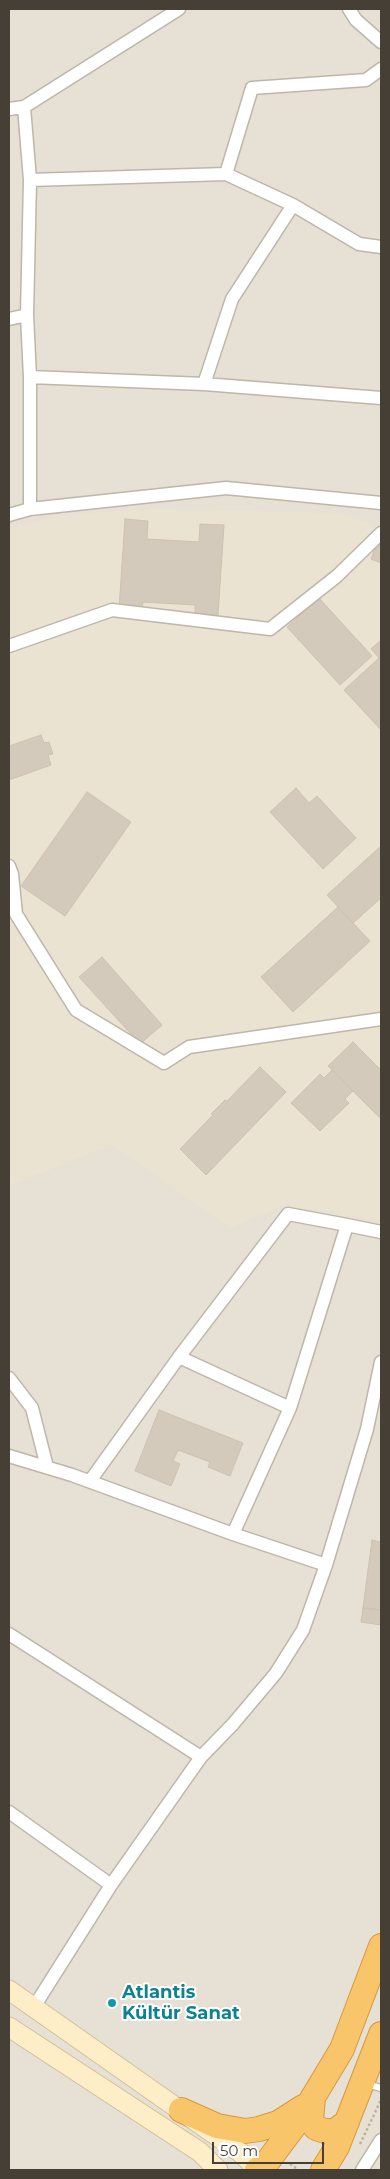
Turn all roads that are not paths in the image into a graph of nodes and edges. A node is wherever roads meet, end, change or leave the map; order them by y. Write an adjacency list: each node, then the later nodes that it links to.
1 (179, 9): 5 (street)
2 (349, 9): 3 (street)
3 (381, 42)
4 (381, 68): 7 (street)
5 (24, 107): 6 (street); 8 (street)
6 (9, 109)
7 (226, 174): 8 (street); 9 (street)
8 (30, 180): 11 (street)
9 (293, 205): 10 (street); 14 (street)
10 (381, 247)
11 (27, 315): 12 (street); 13 (street)
12 (9, 319)
13 (30, 377): 14 (street); 17 (street)
14 (204, 384): 15 (street)
15 (381, 398)
16 (381, 503): 17 (street)
17 (30, 509): 18 (street)
18 (9, 515)
19 (381, 533): 20 (street)
20 (9, 646)
21 (9, 866): 22 (street)
22 (381, 1019)
23 (347, 1225): 24 (street); 25 (street); 28 (street)
24 (381, 1232)
25 (179, 1357): 28 (street); 31 (street)
26 (381, 1362): 33 (street)
27 (9, 1378): 30 (street)
28 (290, 1408): 32 (street)
29 (9, 1456): 30 (street)
30 (47, 1467): 31 (street)
31 (90, 1481): 32 (street)
32 (233, 1534): 33 (street)
33 (326, 1566): 35 (street)
34 (9, 1634): 35 (street)
35 (201, 1757): 37 (street)
36 (9, 1812): 37 (street)
37 (111, 1885): 40 (street)
38 (381, 1946): 44 (highway)
39 (9, 1990): 40 (street)
40 (34, 2007): 45 (street)
41 (9, 2027): 48 (street)
42 (381, 2034): 43 (highway)
43 (372, 2086): 46 (highway)
44 (311, 2100): 45 (highway); 46 (highway); 49 (highway)
45 (181, 2110): 49 (street)
46 (347, 2122): 50 (highway)
47 (381, 2140): 51 (street)
48 (218, 2170)
49 (258, 2170)
50 (324, 2170)
51 (362, 2170)

